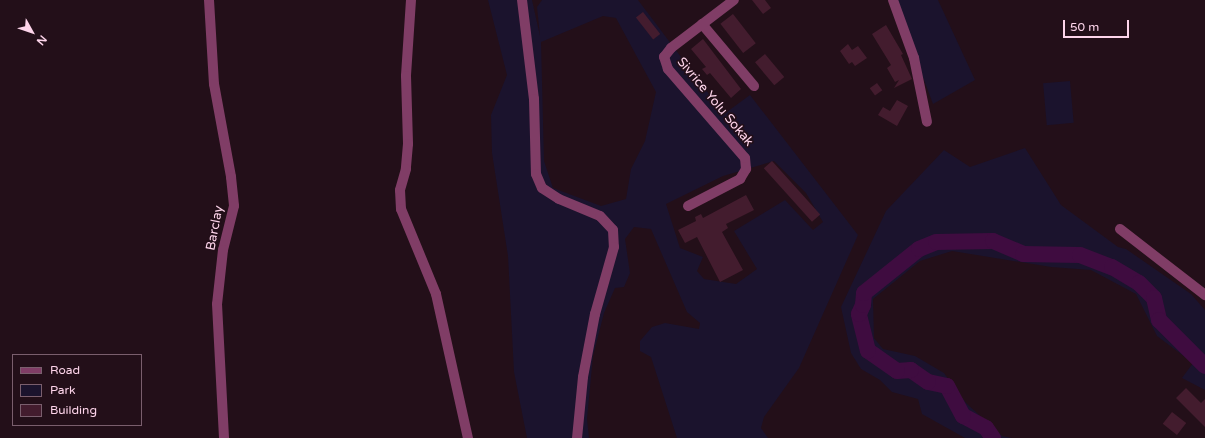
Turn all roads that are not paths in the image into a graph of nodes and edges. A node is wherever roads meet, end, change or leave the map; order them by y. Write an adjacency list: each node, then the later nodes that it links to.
1 (209, 0): 12 (street, Barclay)
2 (411, 0): 13 (street)
3 (522, 0): 14 (street)
4 (734, 0): 6 (street, Sivrice Yolu Sokak)
5 (893, 0): 8 (street)
6 (702, 24): 7 (street); 9 (street, Sivrice Yolu Sokak)
7 (754, 86)
8 (927, 122)
9 (688, 206)
10 (1120, 229): 11 (street)
11 (1205, 295)
12 (224, 438)
13 (468, 438)
14 (577, 438)

